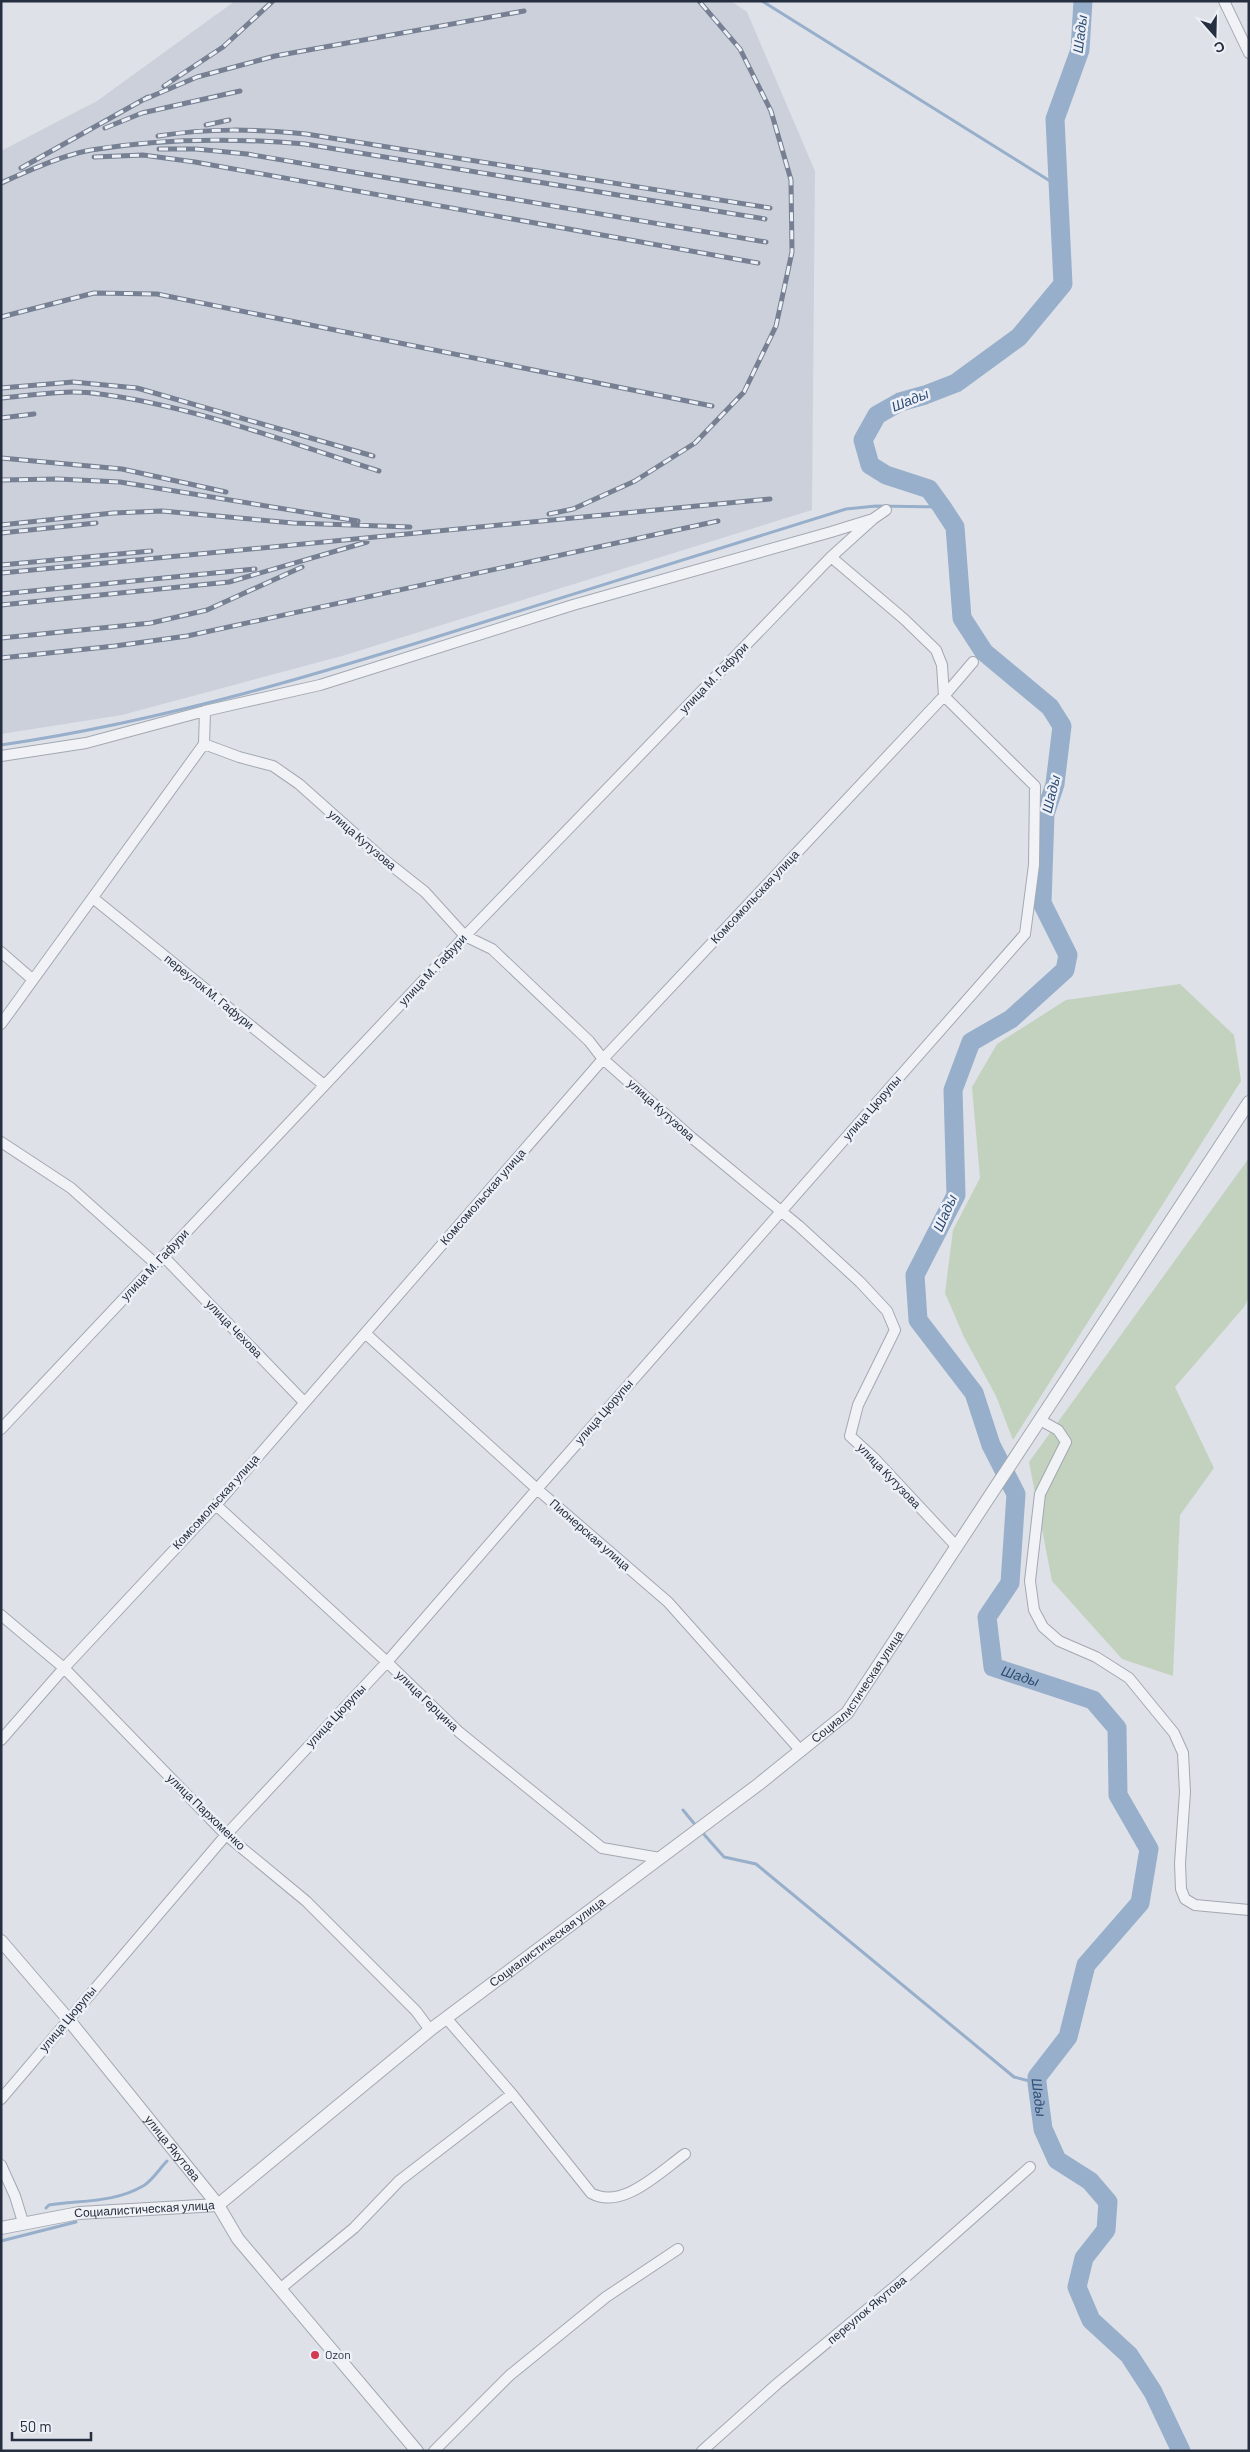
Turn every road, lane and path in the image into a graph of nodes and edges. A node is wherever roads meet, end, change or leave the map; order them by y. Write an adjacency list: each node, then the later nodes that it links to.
1 (1224, 1): 2 (street)
2 (1249, 53)
3 (886, 510): 4 (street)
4 (872, 519): 5 (street, улица М. Гафури); 8 (street)
5 (831, 558): 7 (street); 12 (street, улица М. Гафури)
6 (973, 662): 7 (street, Комсомольская улица)
7 (944, 696): 16 (street, Комсомольская улица); 20 (street, улица Цюрупы)
8 (205, 711): 9 (street); 10 (street)
9 (204, 744): 11 (street); 12 (street, улица Кутузова)
10 (1, 756)
11 (93, 898): 14 (street); 17 (street, переулок М. Гафури)
12 (465, 936): 16 (street, улица Кутузова); 17 (street, улица М. Гафури)
13 (1, 952): 14 (street)
14 (32, 979): 15 (street)
15 (1, 1024)
16 (603, 1058): 20 (street, улица Кутузова); 22 (street, Комсомольская улица)
17 (324, 1086): 21 (street, улица М. Гафури)
18 (1249, 1102): 24 (street, Социалистическая улица)
19 (1, 1142): 21 (street, улица Чехова)
20 (781, 1211): 26 (street, улица Цюрупы); 28 (street, улица Кутузова)
21 (160, 1260): 23 (street, улица Чехова); 25 (street, улица М. Гафури)
22 (365, 1333): 23 (street, Комсомольская улица); 26 (street, Пионерская улица)
23 (304, 1402): 27 (street, Комсомольская улица)
24 (1040, 1420): 28 (street, Социалистическая улица); 36 (street)
25 (1, 1429)
26 (536, 1489): 30 (street, улица Цюрупы); 33 (street, Пионерская улица)
27 (216, 1505): 30 (street, улица Герцина); 31 (street, Комсомольская улица)
28 (957, 1547): 33 (street, Социалистическая улица)
29 (1, 1615): 31 (street, улица Пархоменко)
30 (387, 1662): 34 (street, улица Цюрупы); 35 (street, улица Герцина)
31 (64, 1668): 32 (street, Комсомольская улица); 34 (street, улица Пархоменко)
32 (1, 1740)
33 (801, 1751): 35 (street, Социалистическая улица)
34 (226, 1835): 38 (street, улица Цюрупы); 40 (street, улица Пархоменко)
35 (660, 1858): 39 (street, Социалистическая улица)
36 (1249, 1910)
37 (1, 1941): 38 (street, улица Якутова)
38 (68, 2019): 42 (street, улица Цюрупы); 46 (street, улица Якутова)
39 (447, 2019): 40 (street, Социалистическая улица); 41 (street)
40 (430, 2030): 46 (street, Социалистическая улица)
41 (512, 2094): 43 (street); 50 (street)
42 (1, 2099)
43 (685, 2154)
44 (1, 2165): 47 (street)
45 (1030, 2167): 53 (street, переулок Якутова)
46 (218, 2205): 47 (street, Социалистическая улица); 50 (street, улица Якутова)
47 (23, 2222): 48 (street, Социалистическая улица)
48 (1, 2228)
49 (678, 2249): 52 (street)
50 (281, 2288): 51 (street, улица Якутова)
51 (416, 2451)
52 (434, 2451)
53 (702, 2451)

